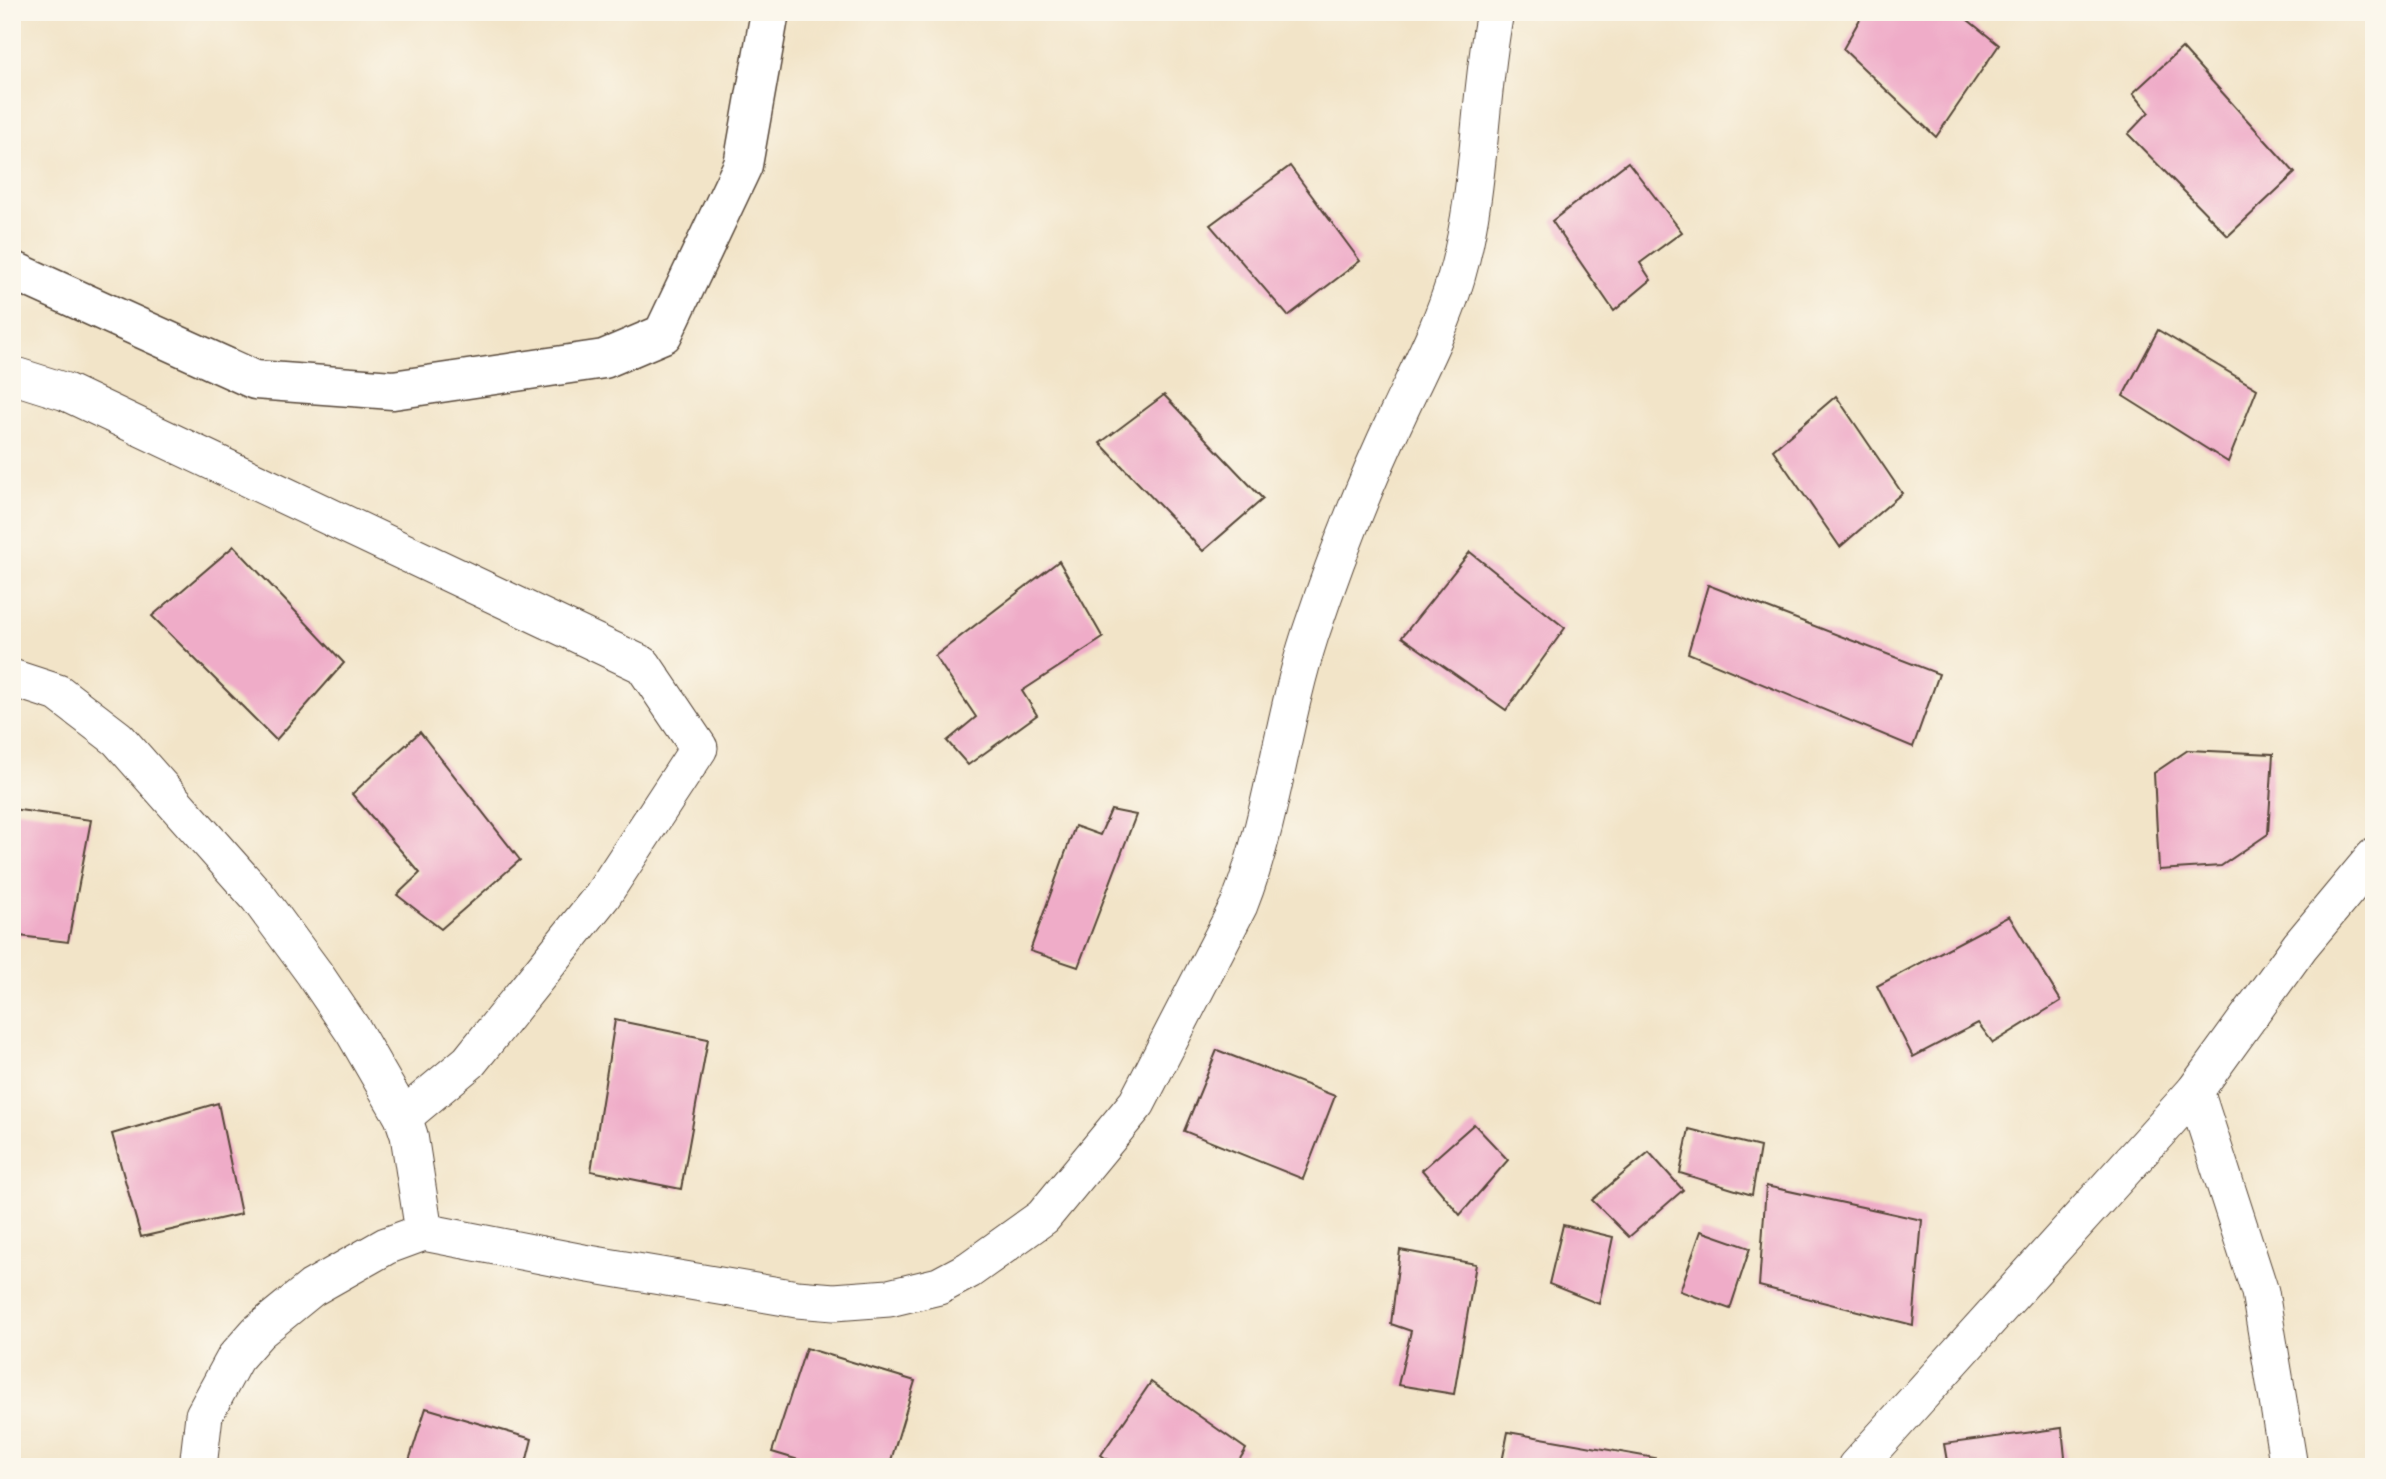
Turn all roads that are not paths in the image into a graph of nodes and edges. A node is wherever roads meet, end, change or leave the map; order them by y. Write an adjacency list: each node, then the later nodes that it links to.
1 (770, 12): 3 (street)
2 (1495, 12): 9 (street)
3 (12, 270)
4 (12, 375): 8 (street)
5 (12, 678): 8 (street)
6 (2374, 857): 7 (street)
7 (2195, 1091): 11 (street); 12 (street)
8 (403, 1117): 9 (street)
9 (424, 1232): 10 (street)
10 (198, 1467)
11 (1856, 1467)
12 (2288, 1467)

